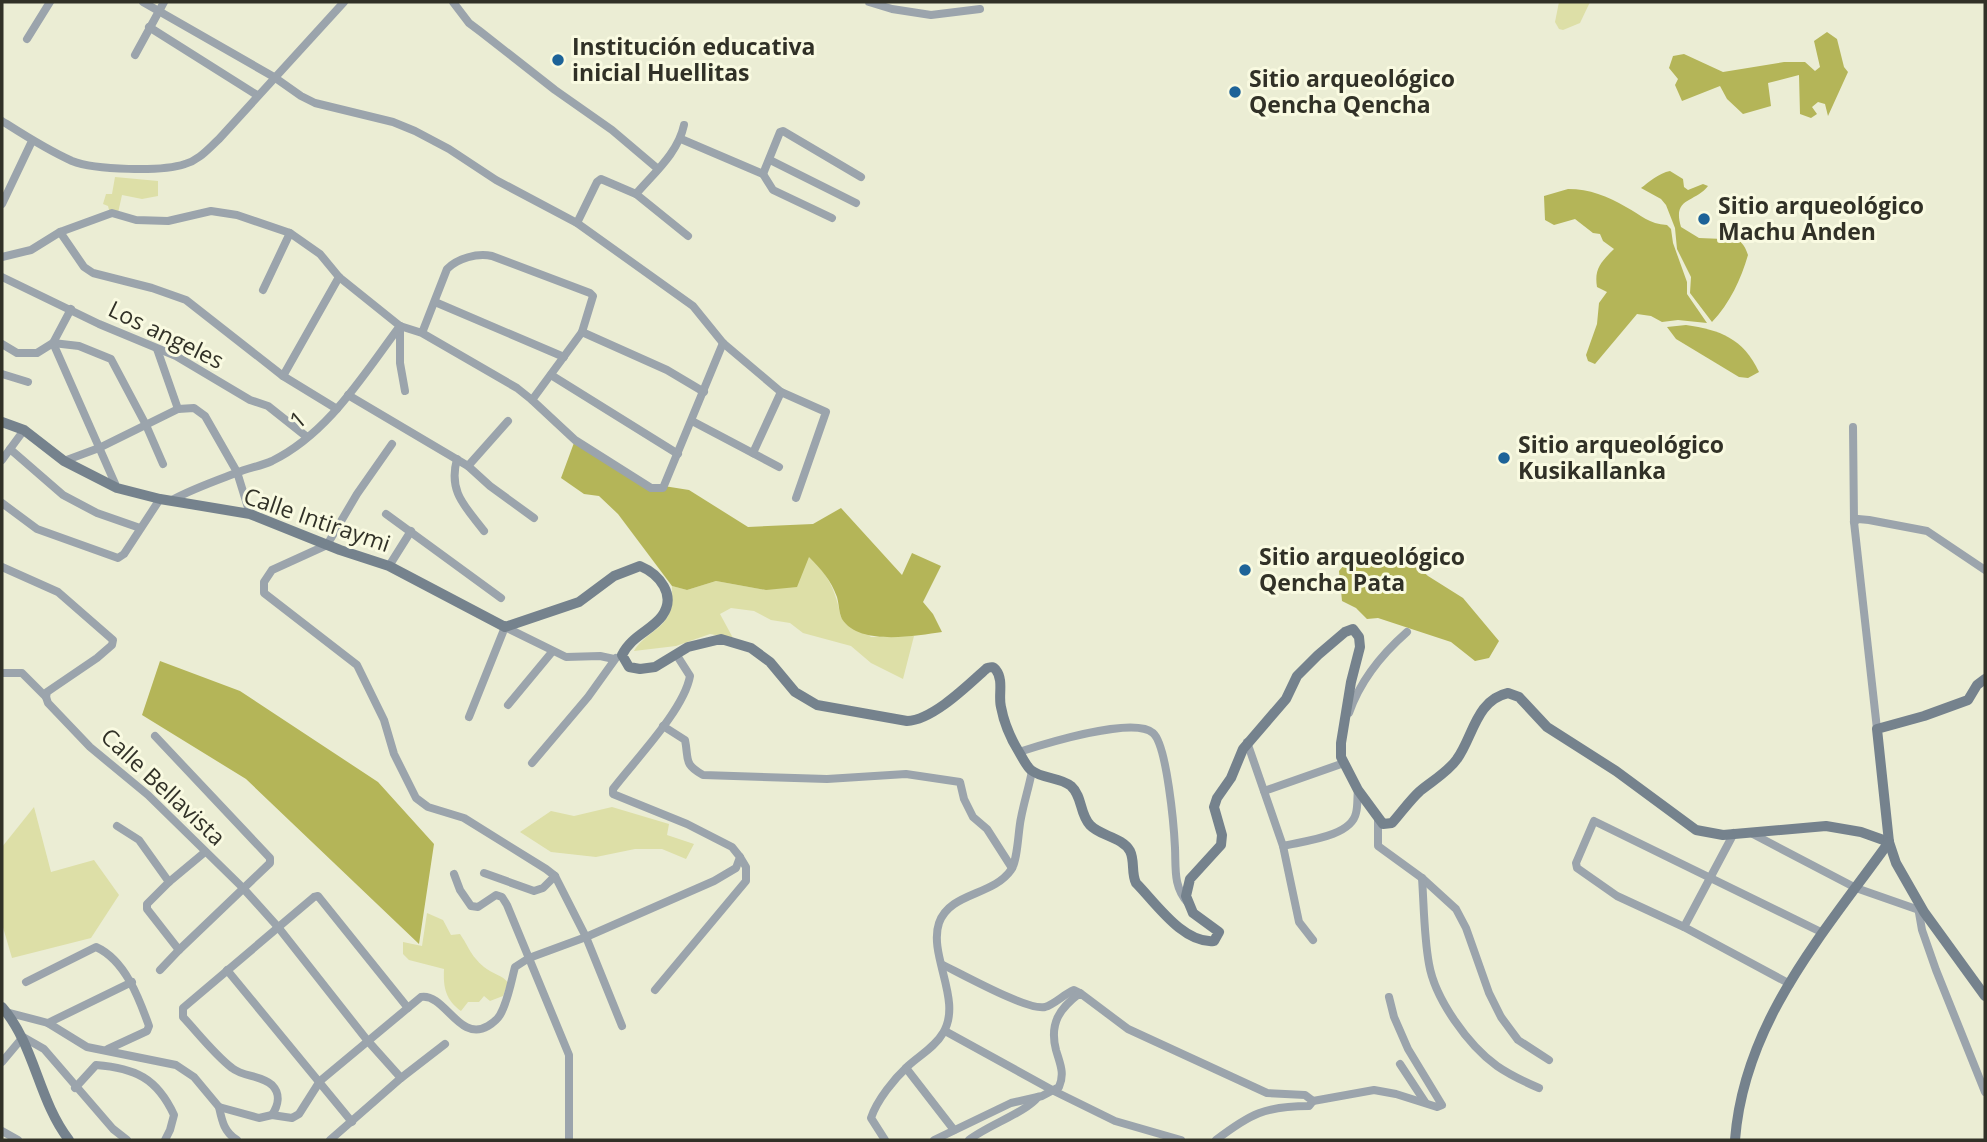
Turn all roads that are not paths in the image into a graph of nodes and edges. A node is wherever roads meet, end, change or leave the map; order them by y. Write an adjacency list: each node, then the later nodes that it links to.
1 (50, 2): 9 (street)
2 (143, 2): 6 (street)
3 (344, 2): 11 (street)
4 (453, 2): 18 (street)
5 (869, 2): 7 (street)
6 (162, 6): 8 (street); 11 (street)
7 (980, 9)
8 (149, 27): 10 (street); 12 (street)
9 (27, 39)
10 (135, 55)
11 (274, 77): 12 (street); 25 (street)
12 (257, 95): 16 (street)
13 (2, 121): 16 (street)
14 (684, 125): 15 (street)
15 (681, 139): 18 (street); 19 (street)
16 (33, 141): 22 (street)
17 (770, 160): 19 (street); 20 (street); 23 (street)
18 (658, 169): 21 (street)
19 (763, 174): 24 (street)
20 (861, 177)
21 (636, 194): 25 (street); 28 (street)
22 (2, 203)
23 (856, 203)
24 (832, 218)
25 (578, 223): 39 (street)
26 (60, 232): 27 (street); 29 (street); 45 (street)
27 (290, 233): 31 (street); 32 (street)
28 (688, 236)
29 (2, 257)
30 (2, 277): 34 (street, Los angeles)
31 (339, 277): 35 (street); 45 (street)
32 (263, 290)
33 (435, 302): 36 (street); 37 (street); 42 (street)
34 (71, 309): 38 (street); 41 (street, Los angeles)
35 (400, 326): 37 (street); 47 (street); 50 (street, 1)
36 (582, 332): 42 (street); 48 (street)
37 (422, 333): 51 (street)
38 (53, 343): 40 (street); 57 (street); 62 (street)
39 (723, 343): 48 (street); 49 (street)
40 (2, 344)
41 (157, 349): 52 (street); 60 (street, Los angeles)
42 (564, 357): 44 (street)
43 (2, 374): 46 (street)
44 (551, 374): 51 (street); 65 (street)
45 (284, 376): 53 (street)
46 (28, 382)
47 (405, 391)
48 (704, 392): 55 (street)
49 (781, 392): 64 (street); 74 (street)
50 (348, 395): 53 (street, 1); 66 (street)
51 (532, 400): 65 (street)
52 (178, 409): 57 (street); 72 (street)
53 (337, 409): 60 (street, 1)
54 (508, 421): 70 (street)
55 (692, 421): 64 (street); 65 (street)
56 (2, 422): 59 (main road, Calle Intiraymi)
57 (146, 425): 62 (street); 69 (street)
58 (1853, 427): 81 (street)
59 (24, 430): 63 (street); 68 (main road, Calle Intiraymi)
60 (307, 437): 72 (street, 1)
61 (393, 444): 85 (street)
62 (99, 448): 68 (street); 73 (street)
63 (10, 449): 67 (street); 82 (street)
64 (753, 453): 71 (street)
65 (678, 454)
66 (457, 459): 70 (street); 84 (street)
67 (2, 460)
68 (64, 461): 73 (main road, Calle Intiraymi)
69 (163, 464)
70 (468, 466): 80 (street)
71 (779, 467)
72 (237, 472): 76 (street, 1); 78 (street)
73 (117, 488): 75 (main road, Calle Intiraymi)
74 (796, 498)
75 (160, 499): 76 (main road, Calle Intiraymi); 82 (street)
76 (172, 500): 78 (main road, Calle Intiraymi)
77 (2, 503): 82 (street)
78 (250, 514): 85 (main road, Calle Intiraymi)
79 (386, 514): 83 (street)
80 (534, 518)
81 (1854, 522): 88 (street); 101 (street)
82 (140, 528)
83 (411, 531): 86 (street); 89 (street)
84 (484, 531)
85 (327, 545): 86 (main road, Calle Intiraymi); 122 (street)
86 (389, 566): 90 (main road, Calle Intiraymi)
87 (2, 567): 97 (street)
88 (1985, 570)
89 (500, 598)
90 (502, 626): 92 (street); 94 (main road); 99 (street)
91 (1408, 632): 103 (street)
92 (552, 652): 94 (street); 98 (street)
93 (676, 654): 94 (main road); 100 (street); 105 (main road)
94 (618, 657): 106 (street)
95 (2, 673): 97 (street, Calle Bellavista)
96 (1985, 678): 101 (main road)
97 (46, 697): 117 (street, Calle Bellavista)
98 (508, 705)
99 (469, 717)
100 (663, 726): 118 (street); 119 (street)
101 (1877, 729): 115 (main road)
102 (155, 736): 126 (street)
103 (1342, 736): 104 (main road); 107 (main road)
104 (1247, 742): 110 (street); 129 (main road)
105 (1019, 752): 108 (main road); 129 (street)
106 (532, 763)
107 (1344, 763): 109 (main road); 110 (street)
108 (1032, 771): 119 (street); 129 (main road)
109 (1358, 790): 111 (main road); 116 (street)
110 (1264, 791): 116 (street)
111 (1378, 820): 114 (main road); 123 (street)
112 (117, 826): 125 (street)
113 (1751, 832): 114 (main road); 115 (main road); 127 (street)
114 (1734, 833): 124 (street)
115 (1889, 842): 127 (main road); 128 (main road)
116 (1283, 846): 135 (street)
117 (205, 852): 125 (street); 126 (street, Calle Bellavista)
118 (740, 857): 134 (street); 144 (street)
119 (1012, 869): 138 (street)
120 (484, 873): 122 (street)
121 (454, 874): 137 (street)
122 (555, 876): 134 (street)
123 (1422, 878): 157 (street); 164 (street)
124 (1709, 878): 132 (street); 132 (street); 133 (street)
125 (169, 882): 136 (street)
126 (242, 887): 131 (street, Calle Bellavista); 136 (street)
127 (1856, 888): 130 (street); 133 (main road)
128 (1917, 897): 130 (street); 146 (main road)
129 (1189, 904)
130 (1919, 910): 166 (street)
131 (278, 927): 139 (street); 148 (street); 154 (street, Calle Bellavista)
132 (1684, 927): 143 (street)
133 (1821, 932): 143 (main road)
134 (586, 937): 137 (street); 151 (street)
135 (1313, 940)
136 (178, 950): 140 (street)
137 (529, 958): 148 (street); 181 (street)
138 (943, 965): 145 (street); 152 (street)
139 (227, 970): 162 (street); 171 (street)
140 (160, 971)
141 (26, 982): 142 (street)
142 (132, 982): 150 (street); 156 (street)
143 (1790, 984): 187 (main road)
144 (655, 990)
145 (1080, 993): 165 (street); 168 (street)
146 (1985, 996)
147 (1389, 997): 169 (street)
148 (408, 1007): 154 (street)
149 (4, 1009): 150 (street); 153 (main road)
150 (48, 1023): 156 (street)
151 (622, 1026)
152 (945, 1031): 160 (street); 165 (street)
153 (23, 1037): 158 (street); 163 (street); 176 (main road)
154 (368, 1040): 161 (street, Calle Bellavista); 162 (street)
155 (445, 1044): 161 (street)
156 (107, 1050): 170 (street)
157 (1549, 1060)
158 (2, 1062)
159 (1400, 1064): 169 (street)
160 (906, 1068): 173 (street); 182 (street)
161 (401, 1078): 172 (street)
162 (320, 1081): 171 (street); 172 (street)
163 (75, 1088): 177 (street); 178 (street)
164 (1539, 1088)
165 (1054, 1091): 167 (street); 185 (street)
166 (1985, 1092)
167 (1038, 1097): 173 (street); 184 (street)
168 (1313, 1101): 169 (street); 186 (street)
169 (1425, 1102)
170 (219, 1107): 171 (street); 179 (street)
171 (272, 1115)
172 (352, 1122): 180 (street)
173 (954, 1130): 183 (street)
174 (2, 1131): 175 (street)
175 (18, 1140)
176 (69, 1140)
177 (127, 1140)
178 (165, 1140)
179 (236, 1140)
180 (330, 1140)
181 (569, 1140)
182 (885, 1140)
183 (934, 1140)
184 (969, 1140)
185 (1181, 1140)
186 (1216, 1140)
187 (1735, 1140)

